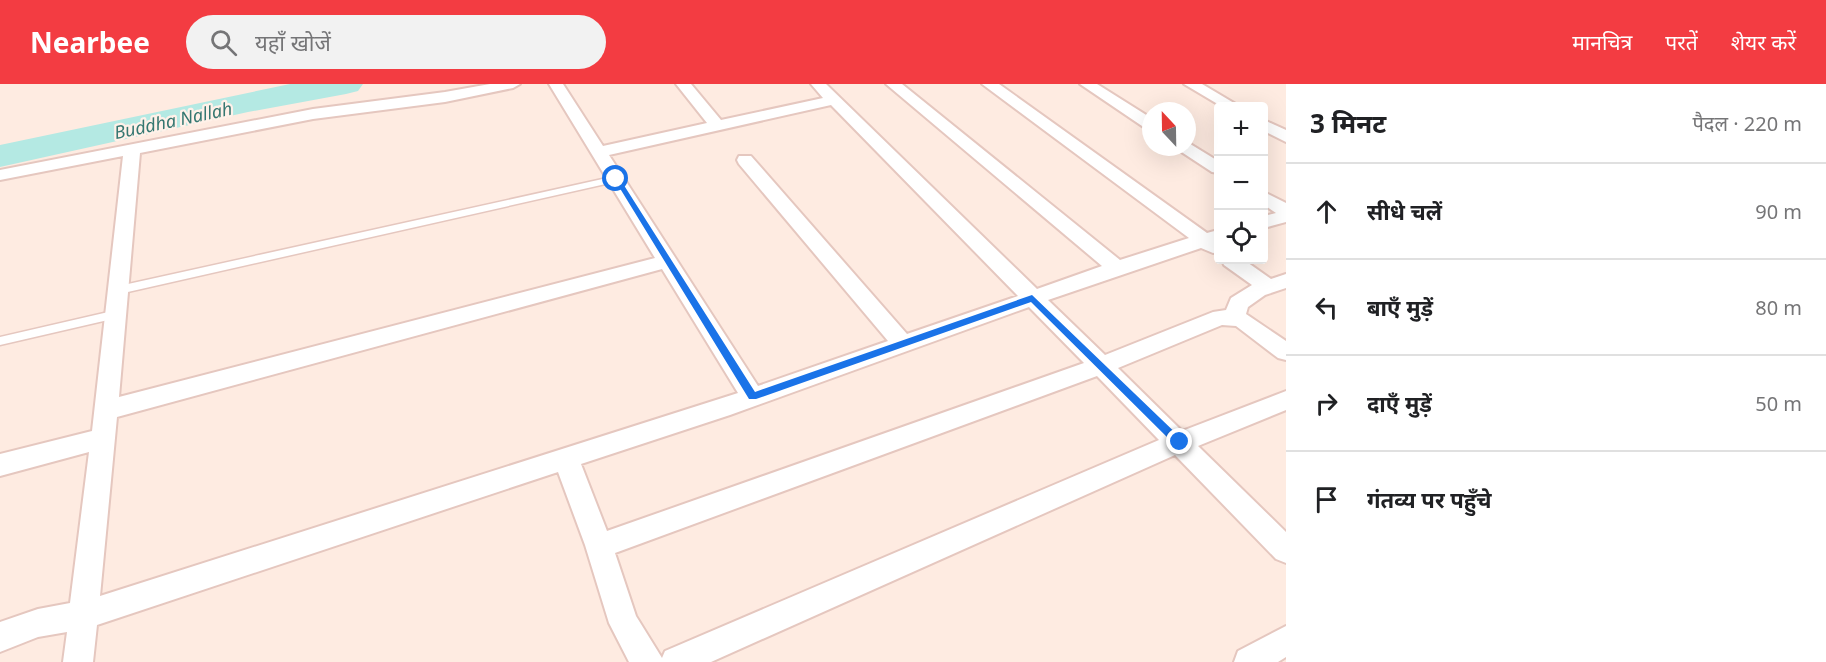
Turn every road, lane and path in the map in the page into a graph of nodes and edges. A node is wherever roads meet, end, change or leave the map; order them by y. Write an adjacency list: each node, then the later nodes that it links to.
1 (513, 84): 15 (street)
2 (556, 84): 16 (street)
3 (683, 84): 12 (street)
4 (818, 84): 9 (street)
5 (893, 84): 29 (street)
6 (988, 84): 26 (street)
7 (1087, 84): 11 (street)
8 (1191, 84): 10 (street)
9 (834, 100): 12 (street); 32 (street)
10 (1224, 102)
11 (1142, 119)
12 (717, 126): 16 (street)
13 (1268, 128): 14 (street)
14 (1286, 138)
15 (132, 149): 20 (street); 31 (street)
16 (598, 152): 21 (street)
17 (1196, 154): 19 (street)
18 (745, 160): 36 (street)
19 (1214, 165)
20 (0, 175)
21 (616, 179): 27 (street); 31 (lane)
22 (1268, 199): 23 (street)
23 (1286, 211)
24 (1286, 216): 25 (street)
25 (1268, 221)
26 (1214, 242): 29 (street)
27 (668, 261): 39 (street); 41 (street)
28 (1239, 264): 30 (street)
29 (1117, 268): 32 (street)
30 (1277, 284): 34 (street)
31 (119, 290): 33 (street)
32 (1032, 298): 36 (street); 38 (street)
33 (117, 315): 35 (lane); 41 (street)
34 (1235, 318): 37 (street); 38 (street)
35 (0, 341)
36 (903, 344): 39 (street)
37 (1286, 352)
38 (1101, 366): 43 (street); 46 (street)
39 (753, 397): 44 (street)
40 (1286, 400): 43 (street)
41 (107, 410): 42 (street)
42 (103, 438): 45 (street); 48 (street)
43 (1180, 442): 47 (street); 53 (street)
44 (566, 459): 46 (street); 48 (street)
45 (0, 465)
46 (599, 546): 52 (street)
47 (1286, 550)
48 (84, 615): 49 (street); 51 (street)
49 (0, 637)
50 (1286, 641): 54 (street)
51 (78, 662)
52 (649, 662)
53 (676, 662)
54 (1249, 662)

